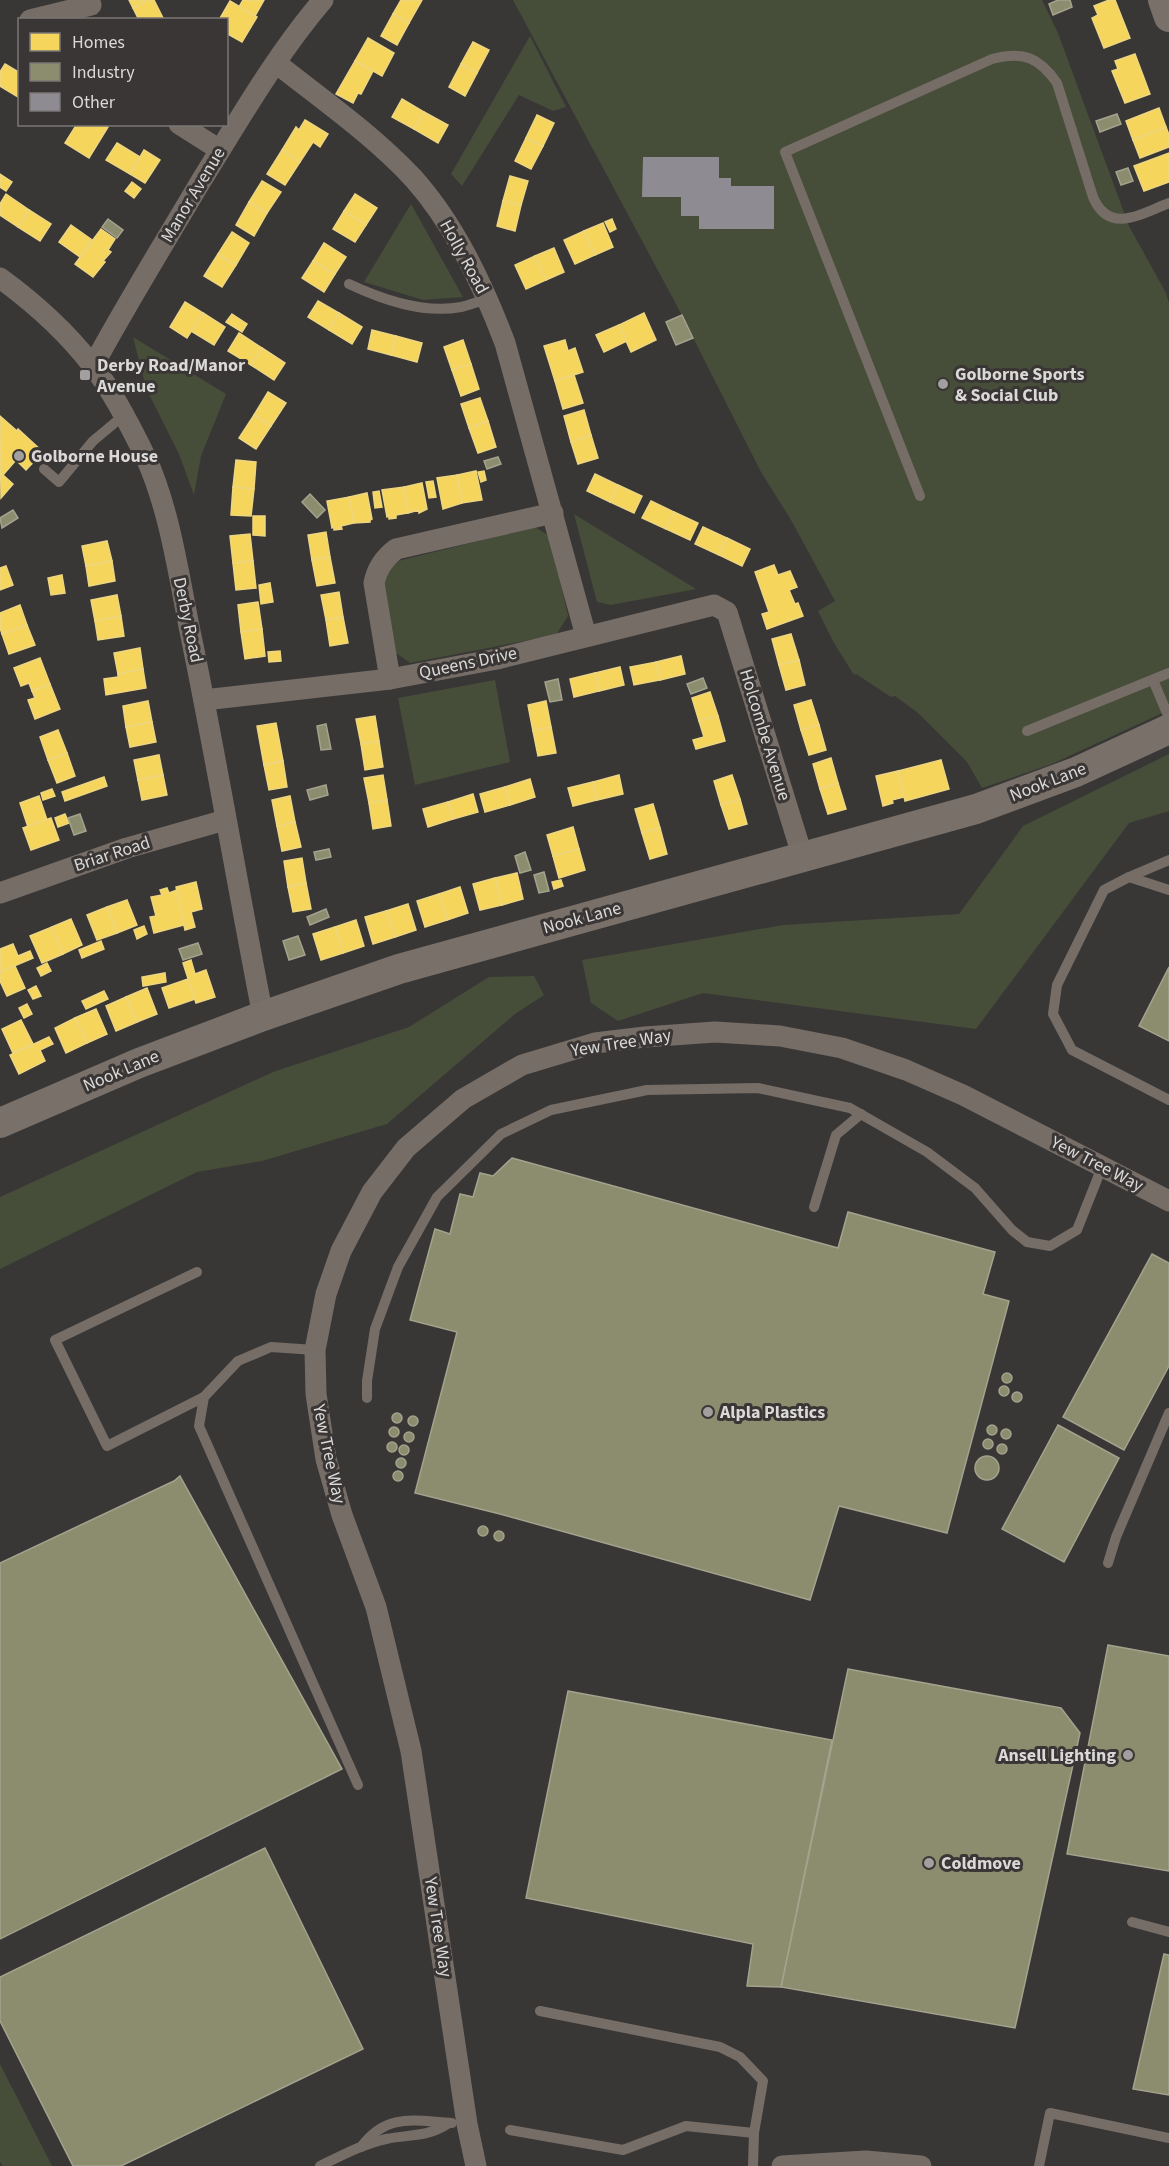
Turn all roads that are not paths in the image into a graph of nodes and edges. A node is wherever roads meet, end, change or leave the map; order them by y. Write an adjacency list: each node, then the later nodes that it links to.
1 (323, 0): 6 (street, Manor Avenue)
2 (1163, 0): 5 (street)
3 (91, 5): 4 (street)
4 (57, 17)
5 (1169, 17)
6 (276, 63): 8 (street, Manor Avenue); 12 (street, Holly Road)
7 (183, 126): 8 (street)
8 (220, 150): 13 (street, Manor Avenue)
9 (1169, 203): 16 (lane)
10 (0, 278): 13 (street, Derby Road)
11 (349, 284): 12 (lane)
12 (488, 299): 17 (street, Holly Road)
13 (93, 366): 14 (street, Derby Road)
14 (123, 416): 15 (lane); 23 (street, Derby Road)
15 (44, 469)
16 (920, 496)
17 (553, 513): 19 (street, Holly Road); 21 (street)
18 (727, 612): 19 (street, Queens Drive); 28 (street, Holcombe Avenue)
19 (586, 636): 21 (street, Queens Drive)
20 (1169, 673): 22 (lane)
21 (390, 679): 23 (street, Queens Drive)
22 (1153, 680): 24 (lane); 26 (lane)
23 (204, 699): 27 (street, Derby Road)
24 (1169, 718)
25 (1169, 729): 28 (street, Nook Lane)
26 (1027, 731)
27 (225, 820): 32 (street, Briar Road); 33 (street, Derby Road)
28 (803, 858): 33 (street, Nook Lane)
29 (1169, 860): 30 (lane)
30 (1129, 877): 31 (lane); 34 (lane)
31 (1169, 890)
32 (0, 893)
33 (263, 1016): 36 (street, Nook Lane)
34 (1169, 1100)
35 (861, 1114): 37 (lane); 39 (lane); 43 (lane)
36 (0, 1123)
37 (1102, 1167): 38 (street, Yew Tree Way); 41 (street, Yew Tree Way)
38 (1169, 1201)
39 (814, 1207)
40 (197, 1272): 42 (lane)
41 (315, 1350): 42 (lane); 50 (street, Yew Tree Way)
42 (204, 1397): 46 (lane)
43 (368, 1398)
44 (1169, 1413): 45 (lane)
45 (1108, 1563)
46 (358, 1785)
47 (1132, 1922): 48 (lane)
48 (1169, 1932)
49 (540, 2011): 52 (lane)
50 (458, 2124): 54 (lane); 54 (lane); 56 (street, Yew Tree Way)
51 (510, 2130): 52 (lane)
52 (754, 2133): 57 (lane)
53 (1169, 2139): 60 (lane)
54 (361, 2147): 55 (lane)
55 (320, 2166)
56 (476, 2166)
57 (753, 2166)
58 (782, 2166): 59 (street)
59 (921, 2166)
60 (1039, 2166)

